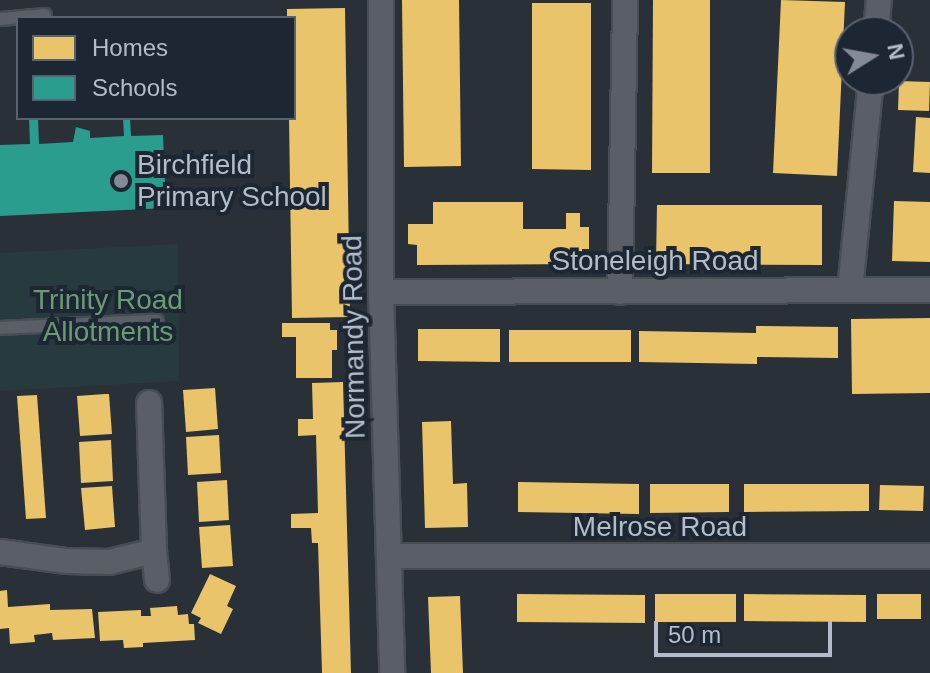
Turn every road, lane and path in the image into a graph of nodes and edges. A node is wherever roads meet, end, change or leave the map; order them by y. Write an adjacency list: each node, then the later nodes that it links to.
1 (381, 0): 8 (street, Normandy Road)
2 (625, 0): 9 (street)
3 (45, 15): 4 (lane)
4 (34, 16)
5 (869, 96): 6 (street)
6 (850, 290): 7 (street, Stoneleigh Road); 9 (street, Stoneleigh Road)
7 (930, 290)
8 (381, 292): 9 (street, Stoneleigh Road); 15 (street, Normandy Road)
9 (620, 292)
10 (157, 321): 11 (lane)
11 (0, 328)
12 (149, 403): 13 (street)
13 (154, 551): 14 (street); 17 (street)
14 (0, 552)
15 (390, 556): 16 (street, Melrose Road); 18 (street, Normandy Road)
16 (930, 556)
17 (157, 580)
18 (392, 673)

